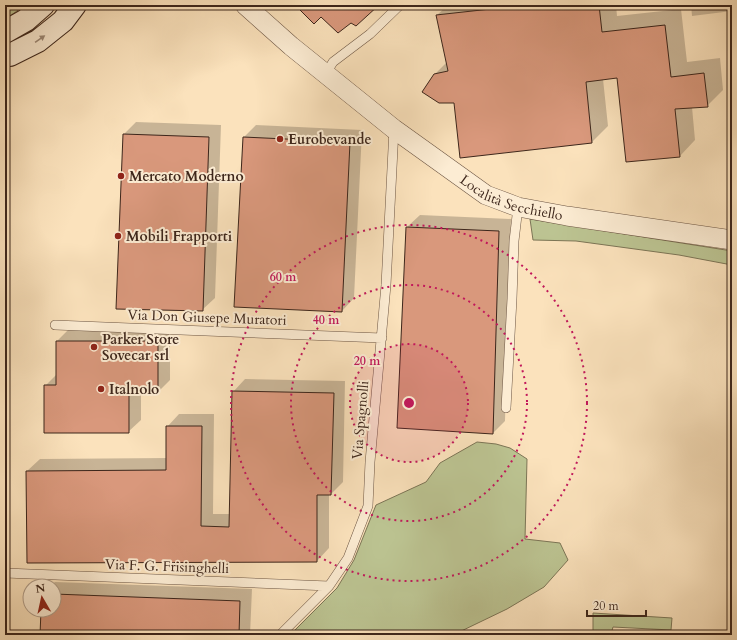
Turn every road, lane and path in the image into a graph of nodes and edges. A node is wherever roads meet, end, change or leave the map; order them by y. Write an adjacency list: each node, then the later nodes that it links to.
1 (43, 5): 5 (street)
2 (75, 5): 6 (street, one-way to 2)
3 (400, 5): 7 (lane)
4 (246, 6): 7 (street, Località Secchiello)
5 (5, 32)
6 (5, 55)
7 (325, 75): 8 (street, Località Secchiello)
8 (394, 129): 9 (street, Località Secchiello); 12 (lane, Via Spagnolli)
9 (518, 207): 10 (street, Località Secchiello); 13 (lane)
10 (732, 240)
11 (54, 325): 12 (lane, Via Don Giusepe Muratori)
12 (382, 338): 15 (lane, Via Spagnolli)
13 (506, 408)
14 (5, 573): 15 (lane, Via F. G. Frisinghelli)
15 (329, 586): 16 (lane, Via Spagnolli)
16 (280, 635)

